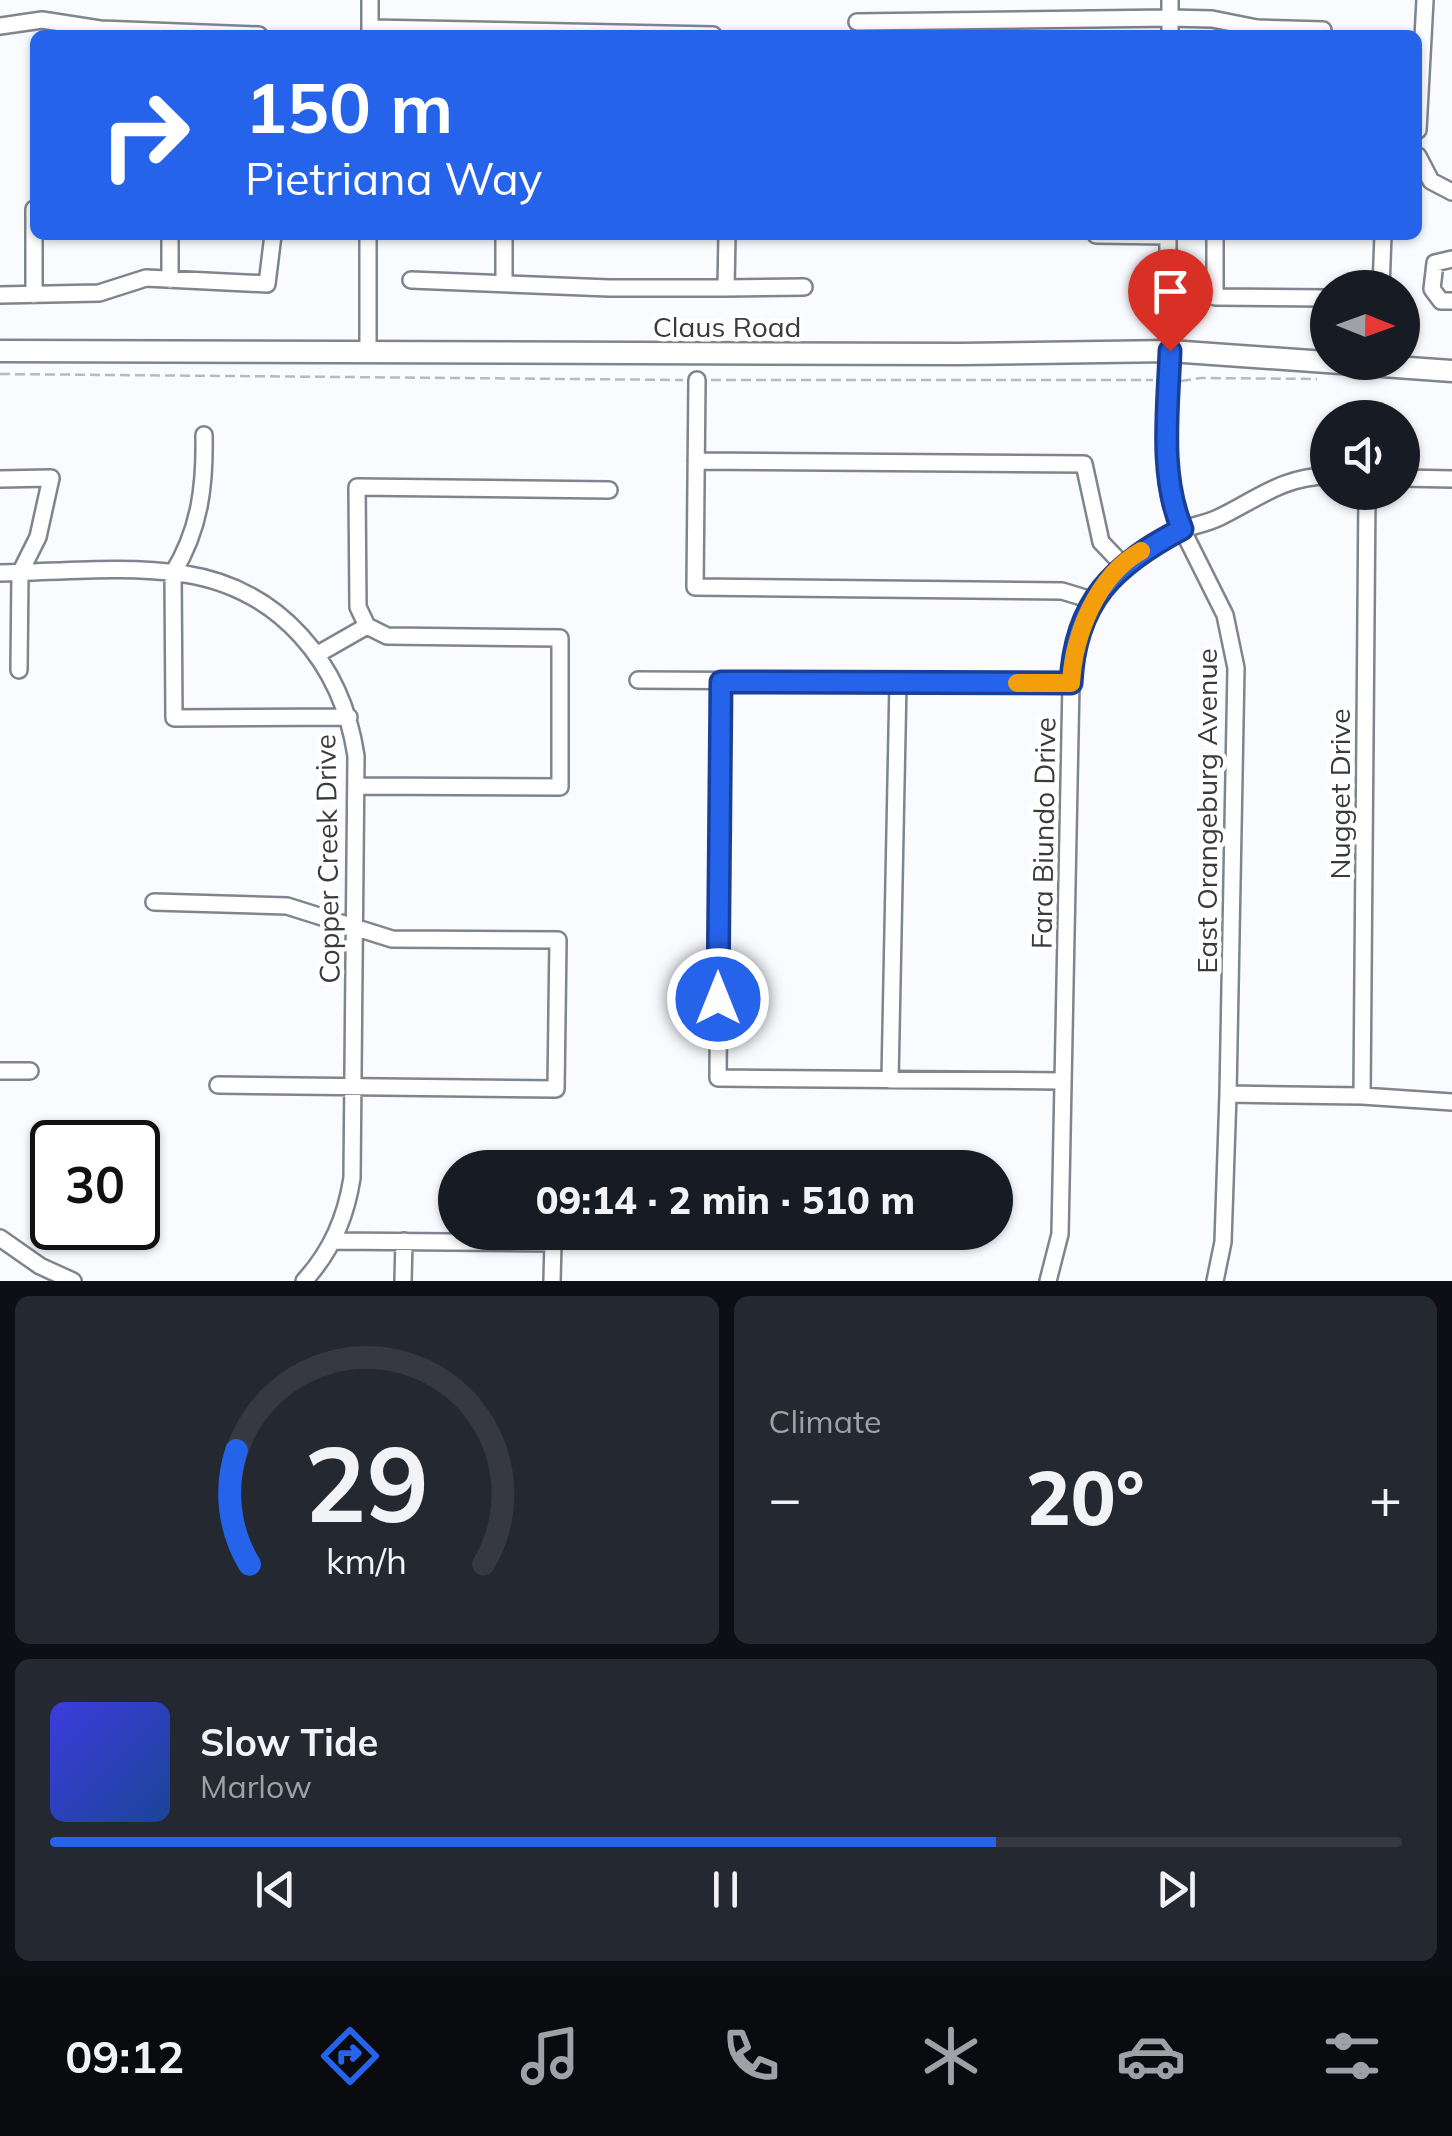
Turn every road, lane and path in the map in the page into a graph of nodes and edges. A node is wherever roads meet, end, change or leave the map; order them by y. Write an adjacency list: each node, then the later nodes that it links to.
1 (370, 0): 8 (street)
2 (1170, 0): 6 (street)
3 (1425, 0): 10 (street)
4 (856, 22): 6 (street)
5 (0, 26): 7 (street)
6 (1170, 26): 9 (street)
7 (104, 30)
8 (370, 30)
9 (1323, 30)
10 (1422, 56)
11 (1422, 164): 12 (street)
12 (1452, 192)
13 (34, 240): 30 (street)
14 (170, 240): 24 (street)
15 (272, 240): 24 (street)
16 (368, 240): 35 (street)
17 (504, 240): 26 (street)
18 (727, 240): 27 (street)
19 (1168, 240): 34 (street, East Orangeburg Avenue)
20 (1215, 240): 31 (street)
21 (1383, 240): 23 (street)
22 (1452, 260): 32 (street)
23 (1381, 270)
24 (170, 280): 30 (street)
25 (411, 280): 26 (street)
26 (504, 284): 27 (street)
27 (726, 288): 28 (street)
28 (804, 288)
29 (0, 295): 30 (street)
30 (34, 295)
31 (1310, 298)
32 (1452, 301)
33 (0, 351): 35 (main road, Claus Road)
34 (1170, 351): 35 (main road, Claus Road); 36 (main road, Claus Road); 40 (street, East Orangeburg Avenue)
35 (368, 352)
36 (1452, 371)
37 (0, 374): 39 (path)
38 (1310, 379): 40 (path)
39 (696, 380): 40 (path); 42 (street)
40 (1169, 381): 49 (street, East Orangeburg Avenue)
41 (204, 435): 53 (street)
42 (696, 461): 50 (street); 54 (street)
43 (0, 478): 51 (street)
44 (1420, 478): 45 (street)
45 (1452, 479)
46 (1310, 480): 49 (street, Fara Biundo Drive)
47 (609, 490): 55 (street)
48 (1367, 510): 73 (street, Nugget Drive)
49 (1182, 529): 50 (street, Fara Biundo Drive); 72 (street, East Orangeburg Avenue)
50 (1122, 564): 54 (street, Fara Biundo Drive)
51 (20, 572): 52 (street, Copper Creek Drive); 53 (street, Copper Creek Drive); 57 (street)
52 (0, 573)
53 (173, 573): 56 (street, Copper Creek Drive); 62 (street)
54 (1095, 601): 61 (street, Fara Biundo Drive)
55 (367, 626): 56 (street); 63 (street)
56 (318, 654): 62 (street, Copper Creek Drive)
57 (19, 670)
58 (638, 680): 59 (street)
59 (721, 682): 60 (street); 68 (street)
60 (898, 683): 61 (street); 68 (street)
61 (1071, 683): 69 (street, Fara Biundo Drive)
62 (349, 717): 63 (street, Copper Creek Drive)
63 (357, 786): 65 (street, Copper Creek Drive)
64 (154, 902): 65 (street)
65 (355, 930): 71 (street, Copper Creek Drive); 71 (street)
66 (0, 1071): 67 (street)
67 (30, 1071)
68 (890, 1080): 69 (street)
69 (1062, 1081): 82 (street, Fara Biundo Drive)
70 (218, 1085): 71 (street)
71 (354, 1086): 76 (street, Copper Creek Drive)
72 (1228, 1094): 73 (street); 83 (street, East Orangeburg Avenue)
73 (1362, 1096): 74 (street)
74 (1452, 1102)
75 (0, 1238): 78 (street)
76 (332, 1241): 77 (street); 79 (street, Copper Creek Drive)
77 (404, 1242): 80 (street); 81 (street)
78 (73, 1281)
79 (304, 1281)
80 (403, 1281)
81 (552, 1281)
82 (1048, 1281)
83 (1215, 1281)

